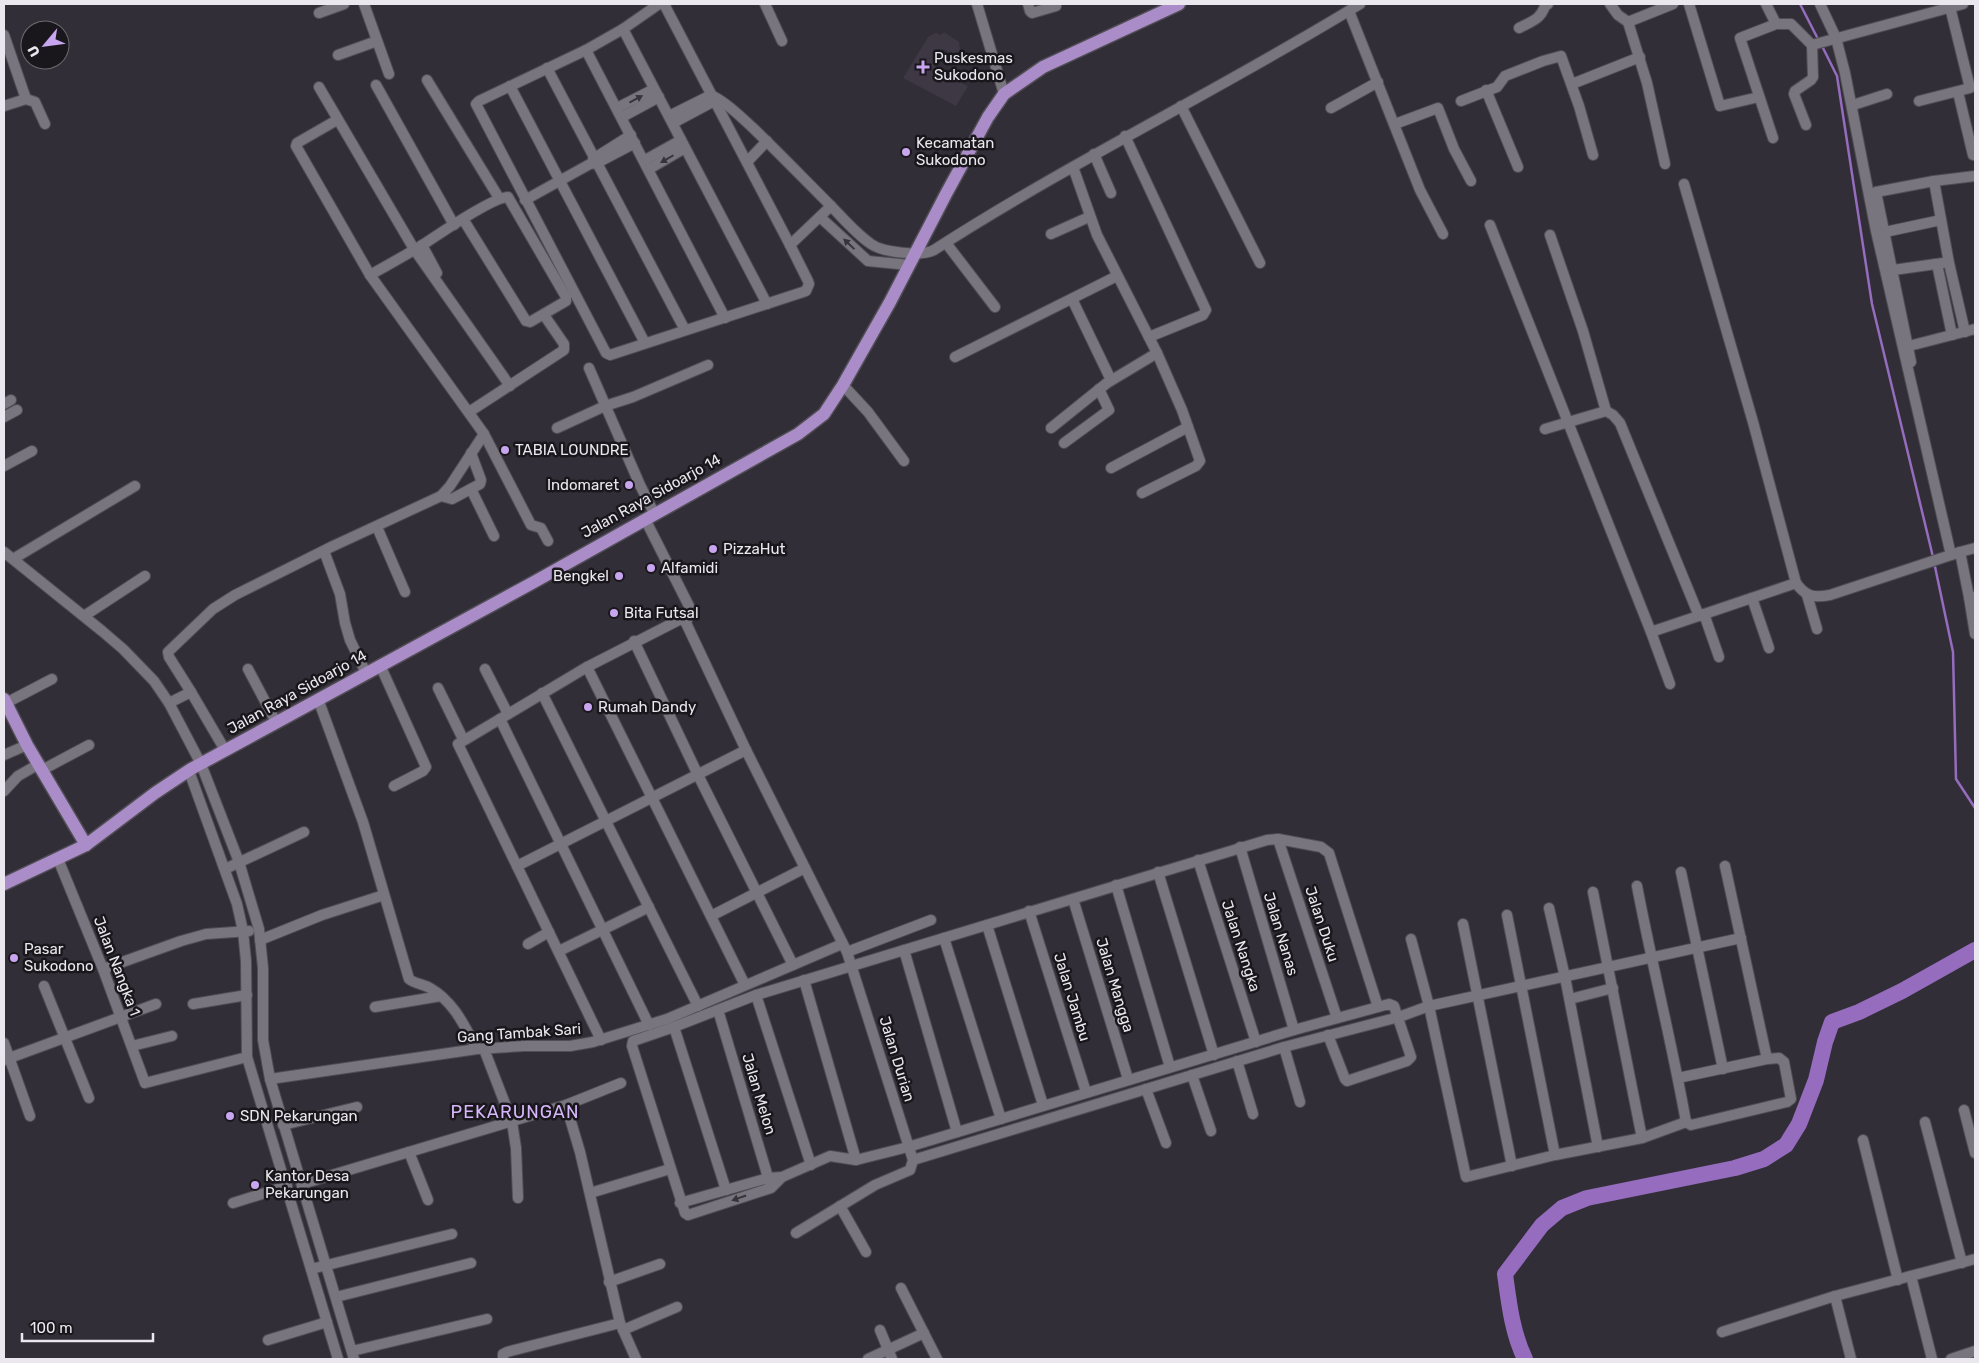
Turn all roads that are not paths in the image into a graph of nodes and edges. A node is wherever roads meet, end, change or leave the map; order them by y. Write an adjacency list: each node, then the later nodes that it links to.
1 (344, 4): 20 (street)
2 (364, 4): 27 (street)
3 (659, 4): 24 (street)
4 (664, 4): 48 (street)
5 (765, 4): 28 (street)
6 (977, 4): 45 (street)
7 (1028, 4): 17 (street)
8 (1179, 4): 45 (main road, Jalan Raya Sidoarjo 14)
9 (1360, 4): 19 (street)
10 (1548, 4): 23 (street)
11 (1610, 4): 21 (street)
12 (1673, 4): 21 (street)
13 (1689, 4): 47 (street)
14 (1766, 4): 22 (street)
15 (1820, 4): 26 (street)
16 (1963, 4): 18 (street)
17 (1056, 6)
18 (1950, 7): 26 (street); 37 (street)
19 (1349, 11): 36 (street); 54 (street)
20 (318, 13)
21 (1628, 22): 32 (street)
22 (1776, 24): 29 (street); 47 (street)
23 (1519, 28)
24 (623, 29): 30 (street); 44 (street)
25 (4, 36): 49 (street)
26 (1833, 38): 29 (street); 52 (street)
27 (378, 41): 31 (street); 34 (street)
28 (782, 41)
29 (1815, 44): 61 (street)
30 (586, 50): 33 (street); 56 (street)
31 (338, 55)
32 (1640, 57): 38 (street); 73 (street)
33 (547, 68): 40 (street); 70 (street)
34 (389, 74)
35 (427, 80): 82 (street)
36 (1378, 82): 55 (street); 60 (street)
37 (1973, 82): 43 (street)
38 (1572, 84): 42 (street); 68 (street)
39 (376, 85): 91 (street)
40 (510, 86): 77 (street); 83 (street)
41 (319, 87): 58 (street)
42 (1486, 90): 50 (street); 75 (street)
43 (1958, 92): 51 (street); 69 (street)
44 (657, 93): 56 (street); 57 (street)
45 (1004, 94): 101 (main road, Jalan Raya Sidoarjo 14)
46 (1887, 94): 52 (street)
47 (1759, 97): 63 (street)
48 (714, 98): 57 (street); 65 (street); 71 (street)
49 (26, 99): 53 (street); 59 (street)
50 (1461, 101)
51 (1919, 101)
52 (1852, 105): 157 (street)
53 (4, 106)
54 (1181, 106): 62 (street); 103 (street)
55 (1331, 108)
56 (620, 113): 64 (street)
57 (671, 119): 66 (street)
58 (337, 120): 100 (street); 107 (street)
59 (45, 124)
60 (1394, 124): 78 (street); 95 (street)
61 (1806, 126)
62 (1125, 136): 67 (street); 117 (street)
63 (1773, 138)
64 (633, 139): 70 (street); 72 (street)
65 (767, 141): 71 (street); 84 (street)
66 (683, 144): 72 (street); 110 (street)
67 (1094, 154): 74 (street); 81 (street)
68 (1593, 155)
69 (1973, 155)
70 (594, 161): 77 (street); 114 (street)
71 (747, 162): 99 (street)
72 (647, 164): 113 (street)
73 (1665, 164)
74 (1073, 167): 86 (street); 97 (street)
75 (1518, 167)
76 (1975, 176): 79 (street)
77 (560, 180): 83 (street); 118 (street)
78 (1471, 181)
79 (1934, 181): 89 (street); 93 (street)
80 (1684, 184): 160 (street)
81 (1111, 194)
82 (499, 198): 87 (street); 112 (street)
83 (525, 200): 118 (street)
84 (831, 206): 85 (street); 88 (street)
85 (820, 217): 92 (street); 99 (street)
86 (1089, 217): 94 (street); 108 (street)
87 (464, 219): 91 (street); 112 (street)
88 (844, 220): 92 (street); 98 (street)
89 (1941, 220): 93 (street); 104 (street)
90 (1490, 224): 134 (street)
91 (454, 225): 100 (street)
92 (833, 229): 102 (street, one-way to 92)
93 (1885, 232): 106 (street)
94 (1051, 234)
95 (1443, 234)
96 (1550, 235): 132 (street)
97 (946, 243): 101 (street); 111 (street)
98 (873, 245): 101 (street); 102 (street)
99 (790, 246): 110 (street)
100 (418, 247): 107 (street); 127 (street)
101 (912, 259): 102 (street); 126 (main road, Jalan Raya Sidoarjo 14)
102 (868, 261)
103 (1260, 263)
104 (1949, 263): 105 (street); 115 (street)
105 (1937, 264): 106 (street); 116 (street)
106 (1893, 270): 119 (street)
107 (370, 275): 131 (street)
108 (1117, 276): 109 (street); 117 (street)
109 (1072, 299): 121 (street); 124 (street)
110 (766, 304): 113 (street)
111 (994, 307)
112 (544, 316): 127 (street)
113 (725, 318): 114 (street)
114 (685, 330): 118 (street)
115 (1970, 331): 116 (street)
116 (1952, 335): 119 (street)
117 (1150, 337): 120 (street)
118 (645, 343)
119 (1909, 346): 125 (street)
120 (1157, 354): 124 (street); 135 (street)
121 (955, 357)
122 (708, 365): 129 (street)
123 (589, 368): 129 (street)
124 (1111, 380): 128 (street)
125 (1914, 381)
126 (843, 385): 143 (street); 150 (main road, Jalan Raya Sidoarjo 14)
127 (510, 386): 131 (street)
128 (1099, 389): 137 (street); 140 (street)
129 (605, 406): 136 (street); 150 (street)
130 (17, 410): 133 (street)
131 (469, 412): 139 (street)
132 (1606, 412): 134 (street); 165 (street)
133 (4, 417)
134 (1569, 423): 138 (street); 169 (street)
135 (1188, 427): 145 (street); 148 (street)
136 (557, 428)
137 (1051, 428)
138 (1545, 429)
139 (484, 434): 142 (street); 153 (street)
140 (1064, 443)
141 (32, 451): 144 (street)
142 (471, 453): 147 (street); 149 (street)
143 (904, 461)
144 (4, 466)
145 (1111, 468)
146 (135, 486): 158 (street)
147 (472, 488): 149 (street); 152 (street)
148 (1142, 493)
149 (441, 496): 151 (street)
150 (649, 516): 167 (street); 174 (main road, Jalan Raya Sidoarjo 14)
151 (377, 527): 155 (street); 161 (street)
152 (494, 536)
153 (548, 541)
154 (1975, 548): 157 (street)
155 (324, 551): 178 (street); 182 (street)
156 (4, 552): 158 (street)
157 (1951, 555): 162 (street); 163 (street)
158 (13, 559): 166 (street)
159 (145, 576): 166 (street)
160 (1796, 583): 162 (street); 164 (street)
161 (405, 592)
162 (1807, 595): 168 (street)
163 (1972, 597): 170 (street)
164 (1752, 598): 165 (street); 172 (street)
165 (1701, 615): 169 (street); 173 (street)
166 (84, 616): 186 (street)
167 (686, 623): 171 (street); 193 (street, Jalan Durian)
168 (1817, 628)
169 (1650, 632): 180 (street)
170 (1975, 634)
171 (634, 641): 175 (street); 197 (street)
172 (1769, 648)
173 (1720, 657)
174 (380, 665): 178 (main road, Jalan Raya Sidoarjo 14); 198 (street)
175 (587, 667): 183 (street); 200 (street)
176 (248, 669): 188 (street)
177 (485, 669): 187 (street)
178 (366, 673): 184 (main road, Jalan Raya Sidoarjo 14)
179 (52, 679): 185 (street)
180 (1670, 684)
181 (438, 688): 189 (street)
182 (191, 692): 186 (street); 192 (street)
183 (542, 694): 187 (street); 201 (street)
184 (318, 699): 188 (main road, Jalan Raya Sidoarjo 14); 220 (street)
185 (5, 702): 190 (main road)
186 (169, 703): 196 (street)
187 (504, 716): 189 (street); 204 (street)
188 (276, 722): 192 (main road, Jalan Raya Sidoarjo 14)
189 (463, 739): 210 (street)
190 (27, 745): 194 (street); 195 (main road)
191 (89, 745): 195 (street)
192 (225, 750): 196 (main road, Jalan Raya Sidoarjo 14)
193 (746, 750): 197 (street); 212 (street, Jalan Durian)
194 (4, 755)
195 (41, 767): 199 (street); 205 (main road)
196 (195, 767): 205 (main road, Jalan Raya Sidoarjo 14); 209 (street); 209 (street)
197 (698, 775): 200 (street); 219 (street)
198 (394, 786)
199 (4, 791)
200 (652, 799): 201 (street); 226 (street)
201 (605, 821): 204 (street); 222 (street)
202 (304, 832): 209 (street)
203 (1278, 839): 206 (street); 263 (street); 267 (street, Jalan Duku)
204 (562, 842): 210 (street); 231 (street)
205 (86, 845): 207 (main road, Jalan Raya Sidoarjo 14)
206 (1240, 847): 208 (street); 270 (street, Jalan Nanas)
207 (58, 860): 215 (main road, Jalan Raya Sidoarjo 14); 246 (street, Jalan Nangka 1)
208 (1198, 860): 213 (street); 276 (street, Jalan Nangka)
209 (232, 866): 230 (street); 230 (street)
210 (517, 866): 232 (street)
211 (1725, 866): 234 (street)
212 (805, 868): 219 (street); 238 (street, Jalan Durian)
213 (1158, 872): 216 (street); 280 (street)
214 (1681, 872): 239 (street)
215 (4, 884)
216 (1116, 885): 221 (street); 285 (street)
217 (1637, 886): 242 (street)
218 (1593, 892): 245 (street)
219 (758, 894): 226 (street); 243 (street)
220 (384, 895): 236 (street); 256 (street)
221 (1073, 899): 224 (street); 290 (street, Jalan Mangga)
222 (649, 907): 231 (street); 260 (street)
223 (1549, 908): 247 (street)
224 (1029, 911): 228 (street); 293 (street, Jalan Jambu)
225 (1507, 915): 250 (street)
226 (711, 916): 249 (street)
227 (931, 920): 238 (street, Gang Tambak Sari)
228 (987, 924): 233 (street); 297 (street)
229 (1463, 924): 253 (street)
230 (250, 930): 236 (street); 246 (street); 254 (street)
231 (603, 930): 241 (street); 268 (street)
232 (549, 932): 237 (street); 241 (street)
233 (944, 938): 240 (street); 302 (street)
234 (1741, 938): 239 (street); 283 (street)
235 (1412, 939): 261 (street)
236 (260, 940): 289 (street)
237 (528, 944)
238 (845, 948): 243 (street, Gang Tambak Sari); 244 (street, Jalan Durian)
239 (1697, 948): 242 (street); 286 (street)
240 (904, 950): 244 (street); 308 (street)
241 (559, 952): 274 (street)
242 (1651, 958): 245 (street); 288 (street)
243 (793, 965): 249 (street, Gang Tambak Sari)
244 (852, 966): 248 (street); 312 (street, Jalan Durian)
245 (1609, 967): 247 (street); 252 (street)
246 (103, 968): 265 (street, Jalan Nangka 1)
247 (1565, 977): 250 (street); 257 (street)
248 (804, 980): 255 (street); 317 (street)
249 (744, 985): 260 (street, Gang Tambak Sari)
250 (1521, 985): 253 (street); 316 (street)
251 (44, 986): 273 (street)
252 (1613, 988): 257 (street); 309 (street)
253 (1478, 994): 261 (street); 320 (street)
254 (247, 995): 259 (street); 281 (street)
255 (756, 995): 264 (street); 319 (street)
256 (441, 996): 262 (street); 279 (street)
257 (1570, 999): 313 (street)
258 (156, 1004): 265 (street)
259 (193, 1004)
260 (698, 1006): 268 (street, Gang Tambak Sari)
261 (1429, 1006): 266 (street); 320 (street)
262 (375, 1007)
263 (1378, 1007): 266 (street); 267 (street)
264 (718, 1010): 269 (street); 322 (street, Jalan Melon)
265 (121, 1016): 273 (street); 277 (street, Jalan Nangka 1)
266 (1399, 1017): 271 (street); 271 (street)
267 (1337, 1018): 270 (street)
268 (649, 1025): 274 (street, Gang Tambak Sari)
269 (674, 1027): 321 (street); 325 (street)
270 (1294, 1030): 276 (street)
271 (1328, 1035): 278 (street)
272 (172, 1036): 277 (street)
273 (65, 1038): 282 (street); 294 (street)
274 (601, 1040): 279 (street, Gang Tambak Sari)
275 (4, 1042): 282 (street)
276 (1256, 1042): 280 (street)
277 (132, 1046): 281 (street, Jalan Nangka 1)
278 (1284, 1047): 284 (street); 295 (street)
279 (480, 1049): 289 (street, Gang Tambak Sari); 303 (street)
280 (1214, 1054): 285 (street)
281 (247, 1057): 324 (street)
282 (7, 1059): 301 (street)
283 (1767, 1059): 286 (street); 304 (street)
284 (1237, 1061): 287 (street); 300 (street)
285 (1170, 1067): 290 (street)
286 (1723, 1069): 288 (street)
287 (1192, 1074): 292 (street); 307 (street)
288 (1678, 1078): 304 (street)
289 (270, 1079): 306 (street)
290 (1128, 1080): 293 (street)
291 (620, 1083): 296 (street)
292 (1146, 1089): 311 (street); 318 (street)
293 (1086, 1092): 297 (street)
294 (90, 1098)
295 (1300, 1102)
296 (566, 1105): 303 (street); 326 (street)
297 (1043, 1105): 302 (street)
298 (357, 1107): 306 (street)
299 (1964, 1110): 315 (street)
300 (1254, 1114)
301 (30, 1116)
302 (1001, 1119): 308 (street)
303 (512, 1122): 314 (street); 327 (street)
304 (1686, 1122): 309 (street)
305 (1925, 1122): 338 (street)
306 (283, 1125): 323 (street)
307 (1211, 1131)
308 (957, 1132): 312 (street)
309 (1642, 1138): 313 (street)
310 (1863, 1140): 342 (street)
311 (1166, 1143)
312 (908, 1147): 317 (street); 318 (street, Jalan Durian)
313 (1598, 1147): 316 (street)
314 (409, 1152): 323 (street); 328 (street)
315 (1975, 1153)
316 (1555, 1156): 320 (street)
317 (856, 1160): 319 (street)
318 (913, 1160): 331 (street)
319 (811, 1165): 322 (street)
320 (1512, 1166)
321 (670, 1169): 326 (street); 330 (street)
322 (769, 1183): 325 (street); 330 (street, one-way to 330)
323 (302, 1184): 334 (street)
324 (287, 1186): 329 (street); 334 (street)
325 (726, 1190): 330 (street)
326 (590, 1193): 343 (street)
327 (518, 1198)
328 (428, 1200)
329 (233, 1203)
330 (680, 1203)
331 (840, 1206): 332 (street); 335 (street)
332 (796, 1233)
333 (452, 1234): 340 (street)
334 (311, 1242): 340 (street); 340 (street)
335 (866, 1252)
336 (1975, 1259): 338 (street)
337 (471, 1263): 346 (street)
338 (1962, 1263): 341 (street)
339 (660, 1264): 343 (street)
340 (318, 1267): 346 (street); 349 (street)
341 (1911, 1276): 342 (street); 364 (street)
342 (1898, 1280): 345 (street)
343 (610, 1282): 350 (street)
344 (901, 1288): 353 (street)
345 (1835, 1296): 352 (street); 363 (street)
346 (336, 1297): 356 (street)
347 (678, 1307): 350 (street)
348 (487, 1319): 356 (street)
349 (327, 1322): 354 (street); 358 (street)
350 (621, 1326): 359 (street); 360 (street)
351 (880, 1330): 357 (street)
352 (1722, 1332)
353 (924, 1333): 357 (street); 362 (street)
354 (268, 1340)
355 (1975, 1351): 365 (street)
356 (353, 1355)
357 (889, 1355): 361 (street)
358 (338, 1359)
359 (503, 1359)
360 (636, 1359)
361 (868, 1359)
362 (937, 1359)
363 (1851, 1359)
364 (1932, 1359)
365 (1950, 1359)

